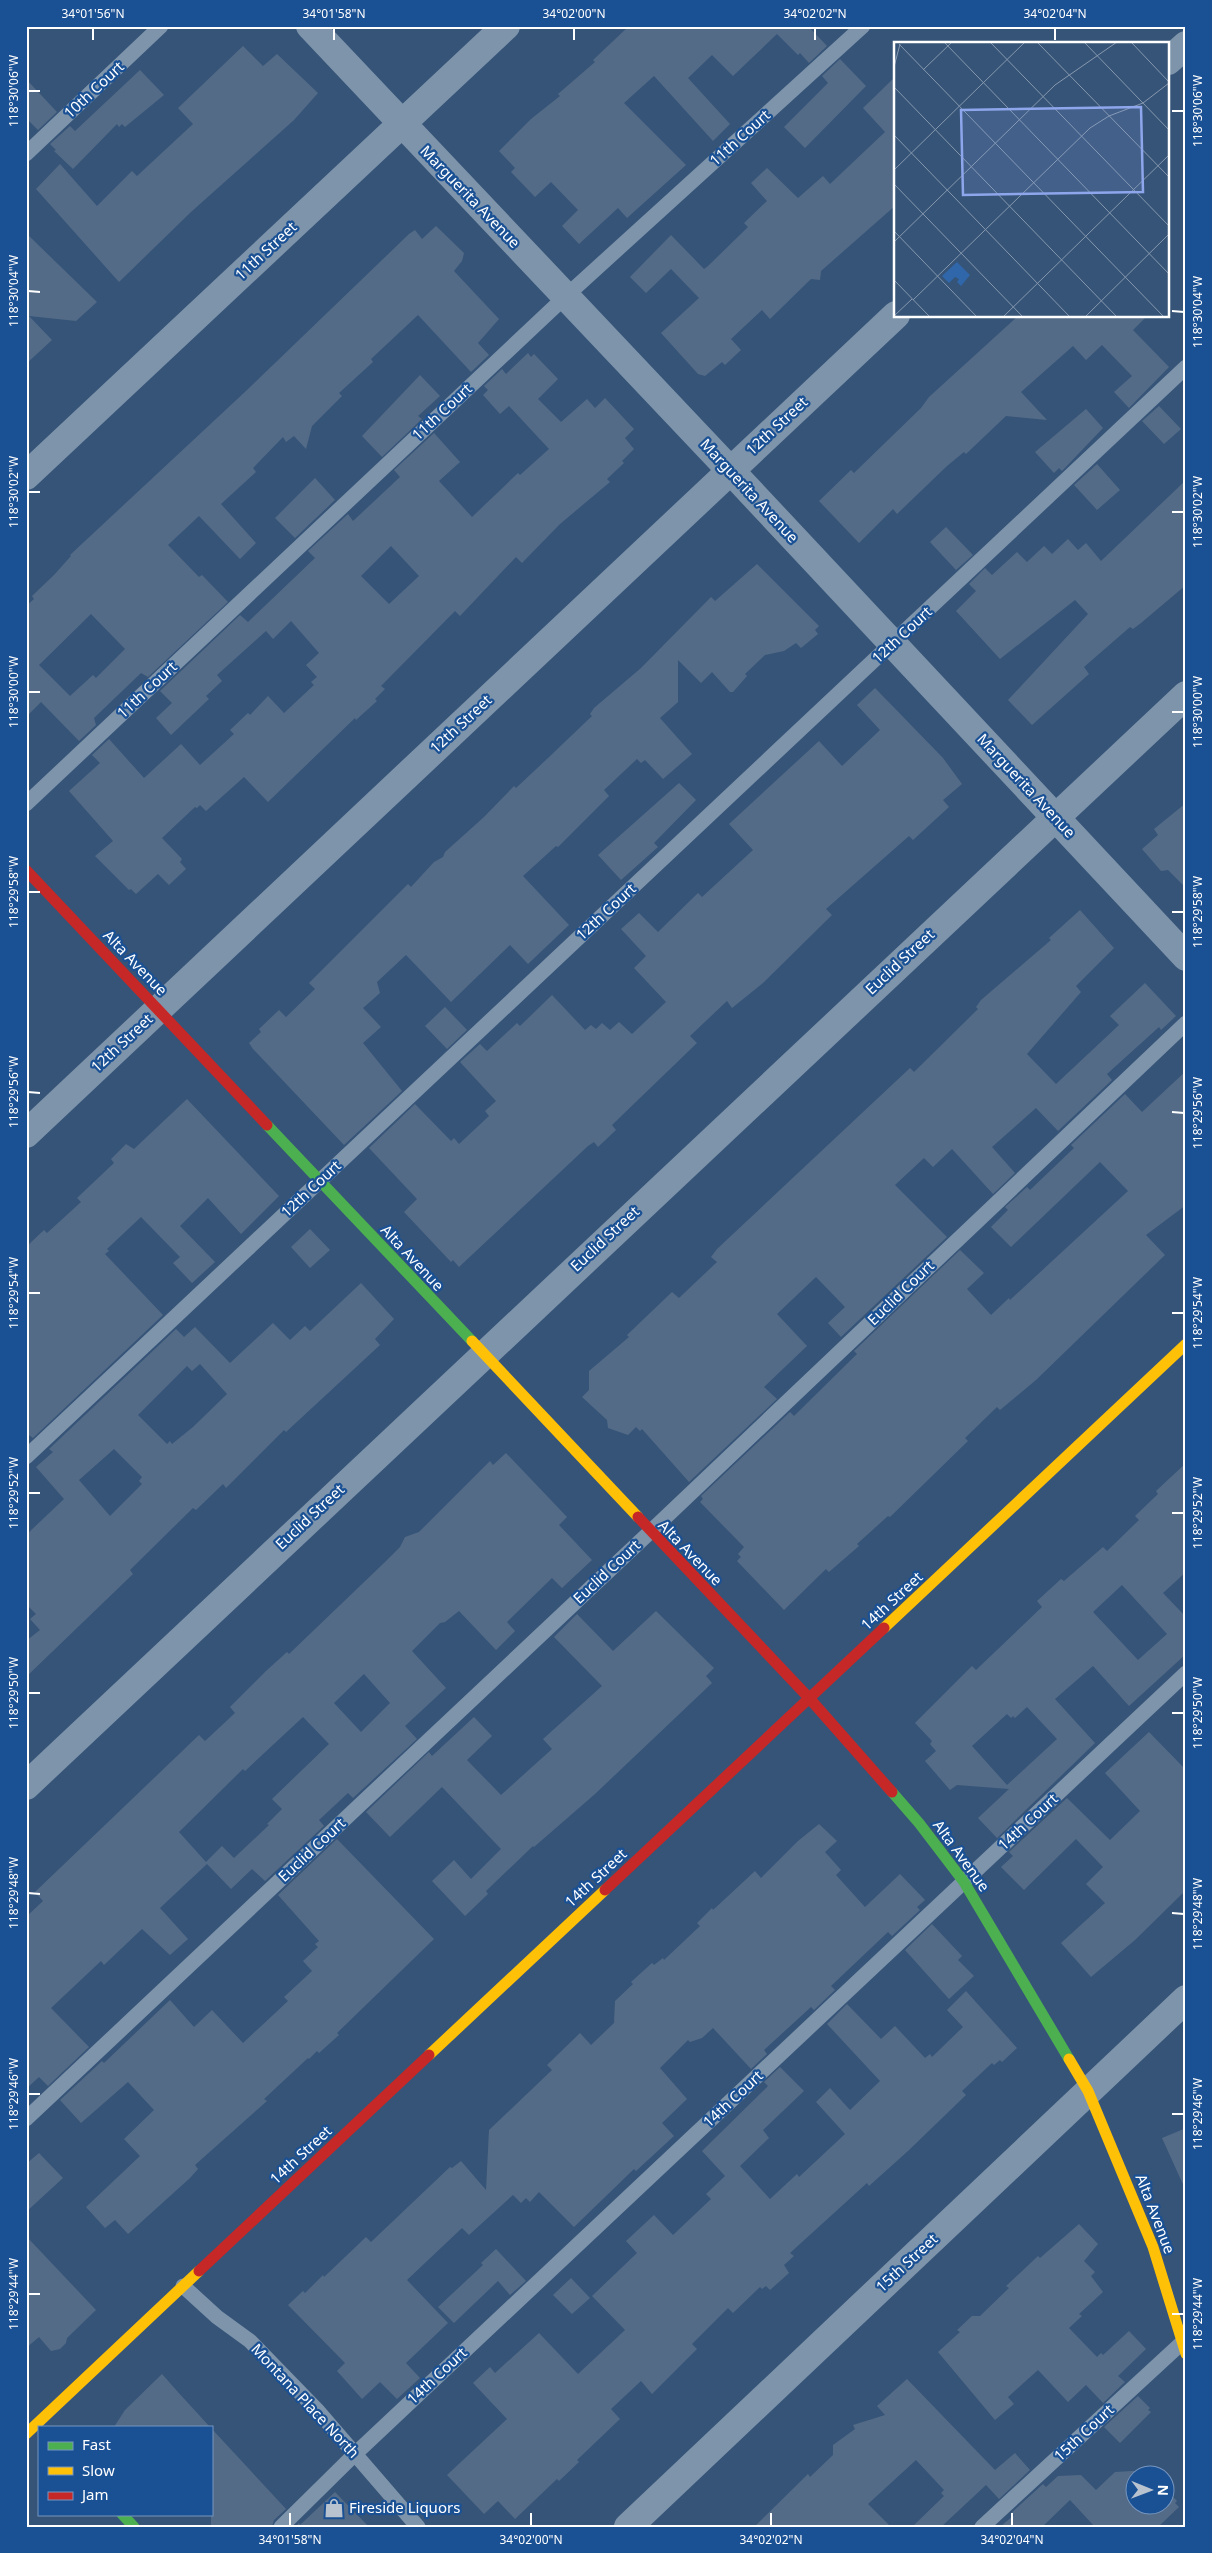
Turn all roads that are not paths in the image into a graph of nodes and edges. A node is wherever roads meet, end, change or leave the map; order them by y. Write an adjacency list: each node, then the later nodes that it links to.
1 (161, 26): 8 (lane, 10th Court)
2 (310, 26): 7 (street, Marguerita Avenue)
3 (506, 26): 7 (street, 11th Street)
4 (863, 26): 9 (lane, 11th Court)
5 (1186, 44): 6 (street)
6 (1170, 59)
7 (400, 124): 9 (street, Marguerita Avenue); 13 (street, 11th Street)
8 (26, 154)
9 (565, 297): 12 (street, Marguerita Avenue); 16 (lane, 11th Court)
10 (894, 317): 12 (street, 12th Street)
11 (1186, 367): 14 (lane, 12th Court)
12 (730, 470): 14 (street, Marguerita Avenue); 20 (street, 12th Street)
13 (26, 476)
14 (892, 645): 17 (street, Marguerita Avenue); 23 (lane, 12th Court)
15 (1186, 695): 17 (street, Euclid Street)
16 (26, 804)
17 (1055, 817): 19 (street, Marguerita Avenue); 25 (street, Euclid Street)
18 (26, 870): 20 (street, Alta Avenue)
19 (1186, 957)
20 (159, 1009): 22 (street, 12th Street); 23 (street, Alta Avenue)
21 (1186, 1023): 27 (lane, Euclid Court)
22 (26, 1134)
23 (319, 1181): 25 (street, Alta Avenue); 26 (lane, 12th Court)
24 (1186, 1344): 29 (street, 14th Street)
25 (482, 1355): 27 (street, Alta Avenue); 30 (street, Euclid Street)
26 (26, 1457)
27 (650, 1532): 29 (street, Alta Avenue); 34 (lane, Euclid Court)
28 (1186, 1673): 31 (lane, 14th Court)
29 (810, 1699): 31 (street, Alta Avenue); 35 (street, 14th Street)
30 (26, 1786)
31 (964, 1882): 33 (street, Alta Avenue); 40 (lane, 14th Court)
32 (1186, 1999): 33 (street, 15th Street)
33 (1088, 2091): 36 (street, Alta Avenue); 45 (street, 15th Street)
34 (26, 2119)
35 (183, 2286): 38 (street, 14th Street); 40 (lane, Montana Place North)
36 (1184, 2346): 46 (lane, 15th Court)
37 (26, 2412): 38 (street)
38 (39, 2425): 39 (street, 14th Street)
39 (26, 2434)
40 (355, 2454): 43 (lane, 14th Court); 44 (lane, Montana Place North)
41 (124, 2516): 42 (street)
42 (134, 2527)
43 (281, 2527)
44 (418, 2527)
45 (628, 2527)
46 (982, 2527)

